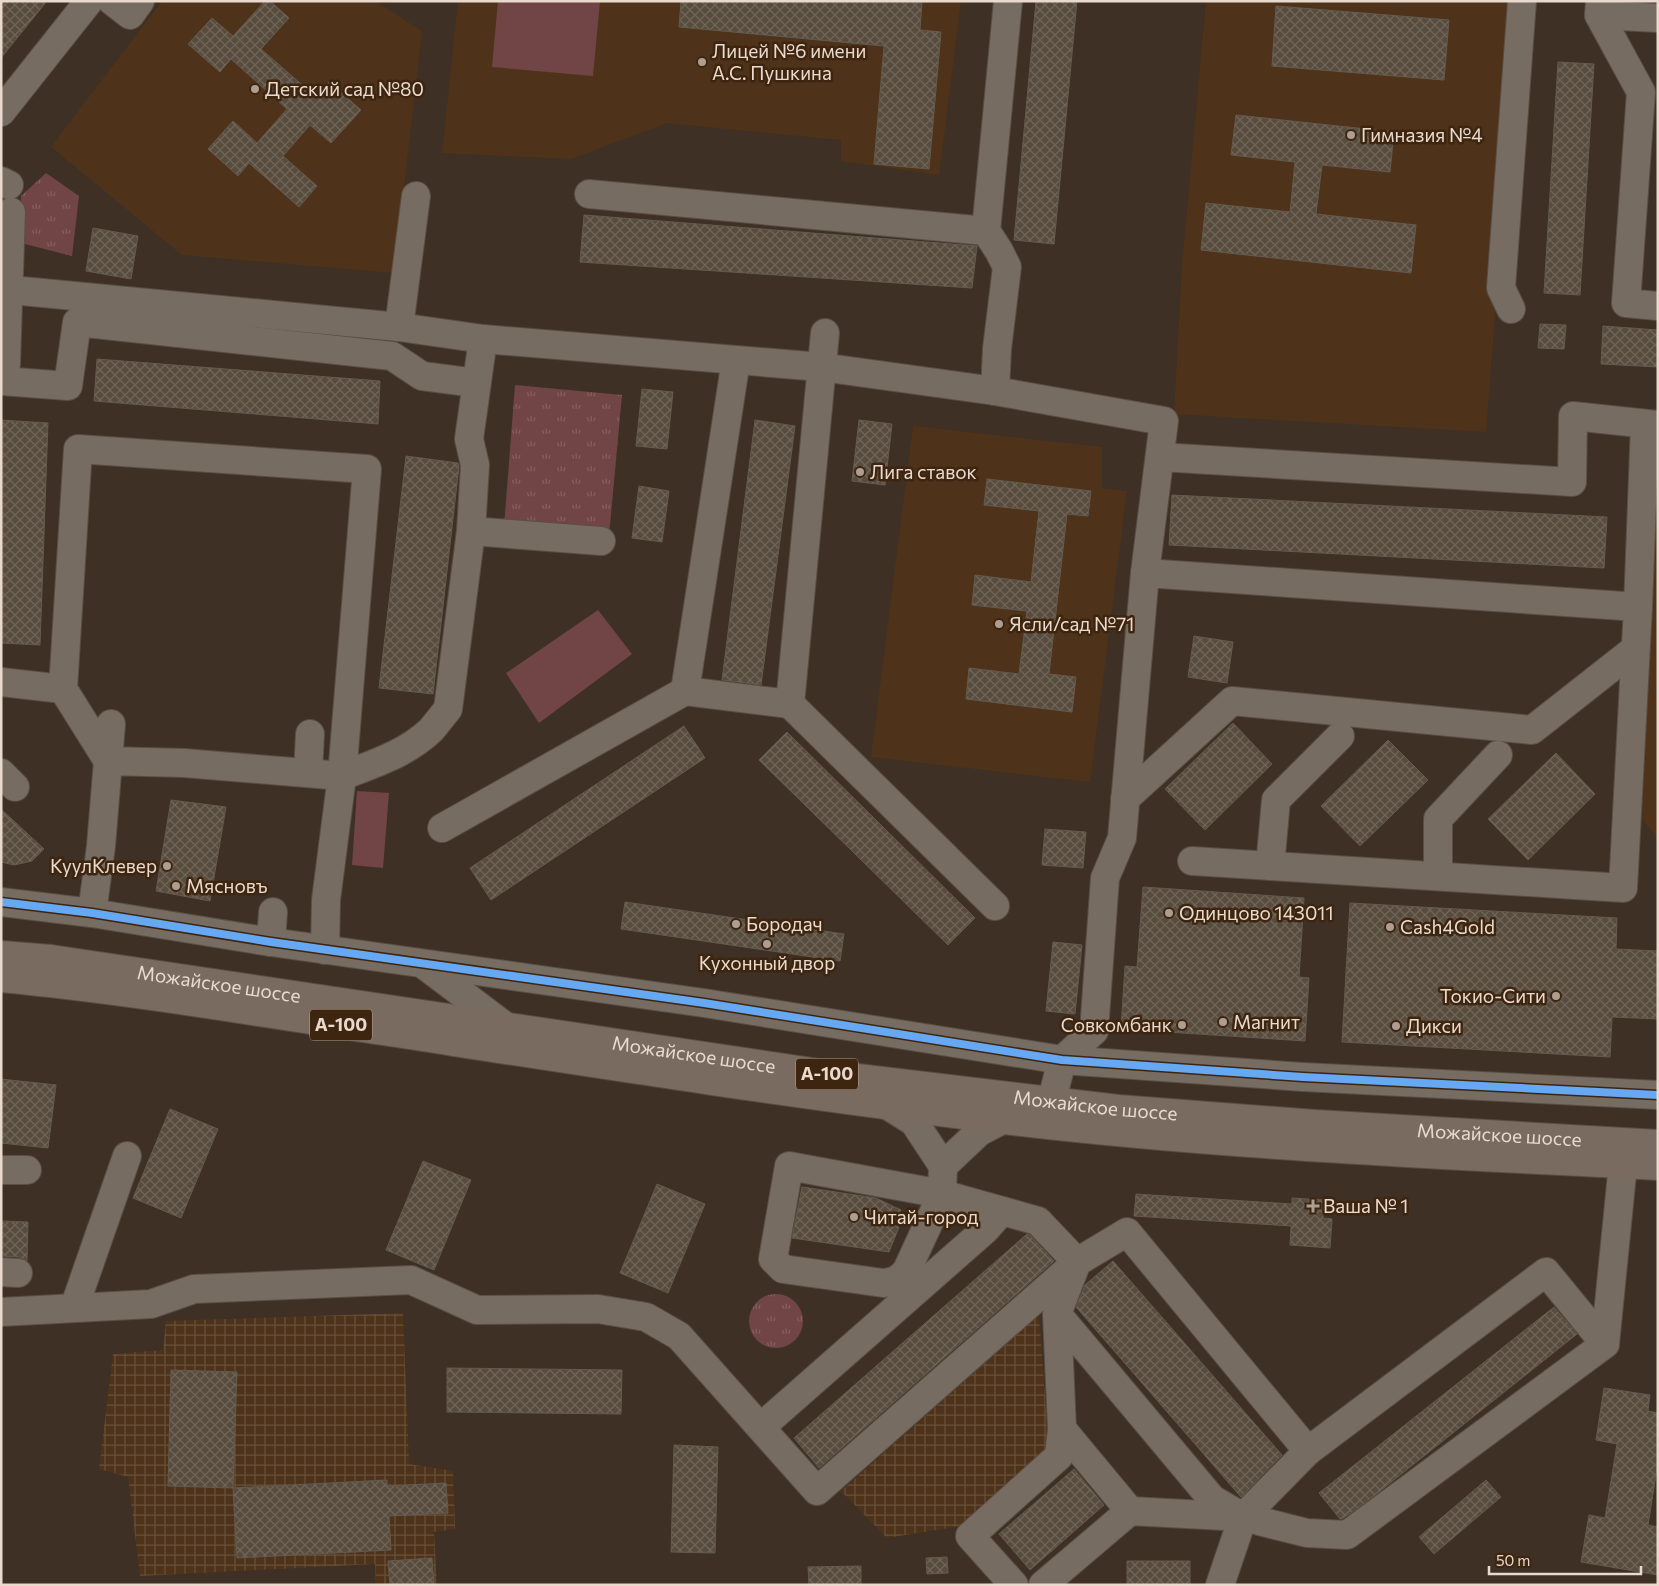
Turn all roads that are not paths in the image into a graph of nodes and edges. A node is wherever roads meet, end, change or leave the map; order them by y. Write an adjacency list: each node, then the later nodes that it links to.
1 (90, 1): 8 (street)
2 (112, 1): 3 (street)
3 (140, 1)
4 (1008, 1): 12 (street)
5 (1522, 1): 15 (street)
6 (1599, 8): 7 (street); 14 (street)
7 (1658, 18)
8 (1, 112)
9 (589, 194): 12 (street)
10 (416, 196): 16 (street)
11 (11, 212): 13 (street)
12 (986, 231): 23 (street)
13 (5, 289): 16 (street); 21 (street)
14 (1658, 306)
15 (1511, 309)
16 (399, 327): 18 (street)
17 (825, 333): 20 (street)
18 (482, 339): 19 (street); 22 (street)
19 (736, 360): 20 (street); 33 (street)
20 (821, 367): 23 (street); 34 (street)
21 (2, 381): 22 (street)
22 (476, 383): 26 (street)
23 (995, 392): 25 (street)
24 (1651, 424): 25 (street); 29 (street)
25 (1160, 457): 28 (street)
26 (471, 531): 27 (street); 41 (street)
27 (602, 541)
28 (1145, 574): 29 (street); 42 (street)
29 (1638, 607): 30 (street)
30 (1635, 649): 42 (street); 46 (street)
31 (1, 682): 32 (street)
32 (63, 689): 39 (street); 41 (street)
33 (685, 691): 34 (street); 43 (street)
34 (790, 704): 48 (street)
35 (110, 724): 39 (street)
36 (310, 734): 40 (street)
37 (1340, 736): 45 (street)
38 (1498, 755): 46 (street)
39 (108, 762): 40 (street); 50 (street)
40 (308, 773): 41 (street)
41 (342, 776): 52 (street)
42 (1125, 799): 57 (street)
43 (442, 828)
44 (1192, 860): 45 (street)
45 (1270, 866): 46 (street)
46 (1438, 876)
47 (1, 902): 50 (street)
48 (995, 906)
49 (273, 912): 51 (street)
50 (92, 914): 51 (street)
51 (271, 942): 52 (street)
52 (325, 950): 54 (street)
53 (1, 954): 56 (main road, Можайское шоссе / А-100)
54 (421, 962): 56 (street); 57 (street)
55 (1, 978): 60 (main road, Можайское шоссе / А-100)
56 (505, 1026): 59 (main road, Можайское шоссе / А-100)
57 (1062, 1060): 58 (street); 59 (street)
58 (1658, 1095)
59 (1052, 1100): 62 (main road, Можайское шоссе / А-100)
60 (887, 1105): 61 (main road, Можайское шоссе / А-100); 65 (street)
61 (1002, 1120): 64 (main road, Можайское шоссе / А-100); 65 (street)
62 (1658, 1144)
63 (127, 1156): 70 (street)
64 (1623, 1164): 66 (main road, Можайское шоссе / А-100); 73 (street)
65 (943, 1166): 67 (street)
66 (1658, 1166)
67 (942, 1194): 67 (street); 68 (street)
68 (1002, 1211): 69 (street); 74 (street)
69 (1077, 1262): 72 (street); 74 (street); 76 (street)
70 (74, 1308): 71 (street); 74 (street)
71 (1, 1312)
72 (1057, 1314): 75 (street); 78 (street)
73 (1605, 1344): 76 (street); 78 (street)
74 (761, 1428)
75 (1062, 1429): 77 (street); 79 (street)
76 (1308, 1450): 78 (street)
77 (1130, 1511): 78 (street); 80 (street)
78 (1243, 1517): 81 (street)
79 (1014, 1585)
80 (1043, 1585)
81 (1220, 1585)

